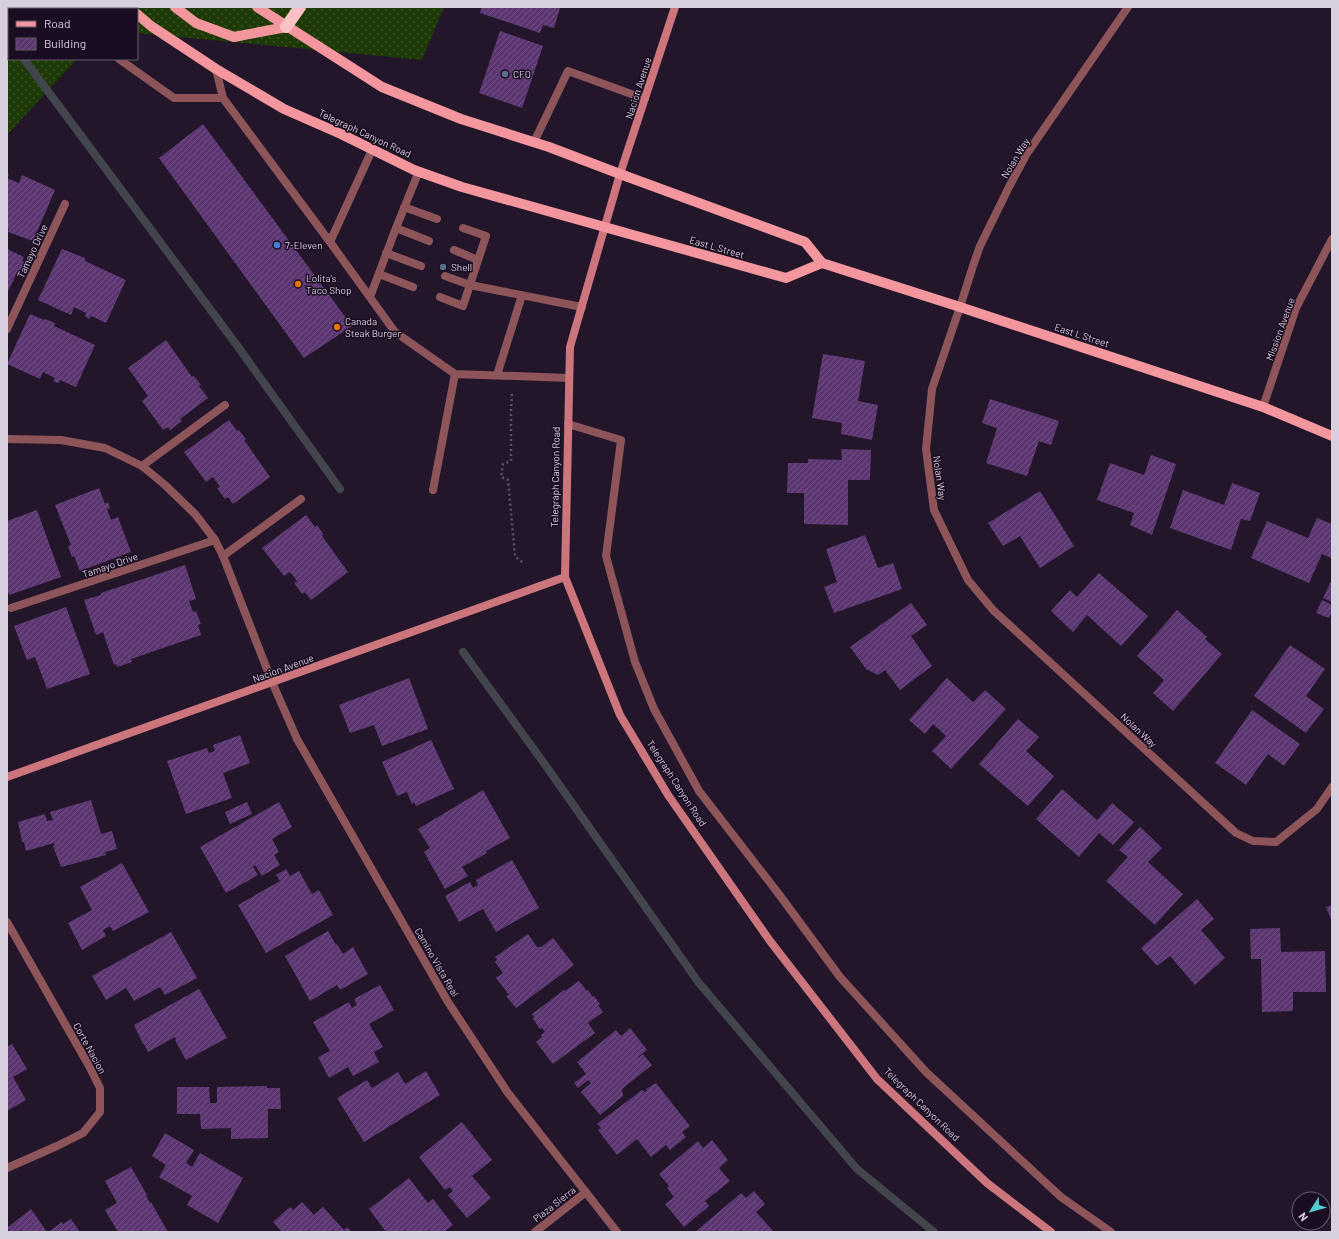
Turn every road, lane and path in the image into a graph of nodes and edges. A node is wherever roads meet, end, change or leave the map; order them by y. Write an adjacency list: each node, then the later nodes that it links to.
1 (176, 7): 7 (main road)
2 (257, 7): 7 (main road)
3 (300, 7): 7 (highway)
4 (675, 7): 11 (street, Nacion Avenue)
5 (1128, 7): 38 (street, Nolan Way)
6 (138, 15): 9 (main road, Telegraph Canyon Road)
7 (286, 27): 12 (main road)
8 (120, 60): 10 (street)
9 (216, 69): 10 (street); 13 (main road, Telegraph Canyon Road)
10 (223, 98): 24 (street)
11 (645, 99): 12 (street); 15 (street, Nacion Avenue)
12 (534, 142): 15 (main road)
13 (372, 150): 14 (main road, Telegraph Canyon Road); 24 (street)
14 (419, 171): 17 (street); 21 (main road, Telegraph Canyon Road)
15 (620, 174): 21 (street, Telegraph Canyon Road); 28 (main road)
16 (65, 204): 39 (street, Tamayo Drive)
17 (404, 207): 18 (street); 19 (street)
18 (437, 219)
19 (396, 228): 23 (street); 26 (street)
20 (463, 228): 27 (street)
21 (605, 228): 28 (main road, East L Street); 37 (street, Telegraph Canyon Road)
22 (1332, 239): 45 (street, Mission Avenue)
23 (429, 241)
24 (330, 242): 35 (street)
25 (454, 250): 27 (street)
26 (386, 254): 29 (street); 30 (street)
27 (478, 260): 32 (street)
28 (822, 264): 38 (main road, East L Street)
29 (420, 266)
30 (379, 274): 33 (street); 35 (street)
31 (445, 276): 32 (street)
32 (470, 285): 34 (street); 36 (street)
33 (413, 287)
34 (522, 295): 37 (street); 41 (street)
35 (370, 297): 40 (street)
36 (440, 297)
37 (582, 307): 43 (street, Telegraph Canyon Road)
38 (960, 307): 45 (main road, East L Street); 59 (street, Nolan Way)
39 (7, 329)
40 (455, 374): 41 (street); 50 (street)
41 (497, 375): 42 (street)
42 (514, 376): 43 (street); 54 (path)
43 (570, 378): 46 (street, Telegraph Canyon Road)
44 (224, 405): 49 (street)
45 (1263, 407): 47 (main road, East L Street)
46 (568, 424): 55 (street, Telegraph Canyon Road); 66 (street)
47 (1332, 436)
48 (7, 439): 49 (street)
49 (142, 466): 52 (street)
50 (433, 490)
51 (301, 499): 53 (street)
52 (215, 540): 53 (street); 56 (street, Tamayo Drive)
53 (223, 556): 57 (street)
54 (522, 562)
55 (565, 577): 57 (street, Nacion Avenue); 65 (street, Telegraph Canyon Road)
56 (11, 608)
57 (272, 682): 58 (street, Nacion Avenue); 62 (street, Camino Vista Real)
58 (7, 778)
59 (1332, 787)
60 (7, 922): 61 (street, Corte Nacion)
61 (7, 1168)
62 (586, 1192): 63 (street, Plaza Sierra); 64 (street, Camino Vista Real)
63 (534, 1232)
64 (617, 1232)
65 (1051, 1232)
66 (1111, 1232)

